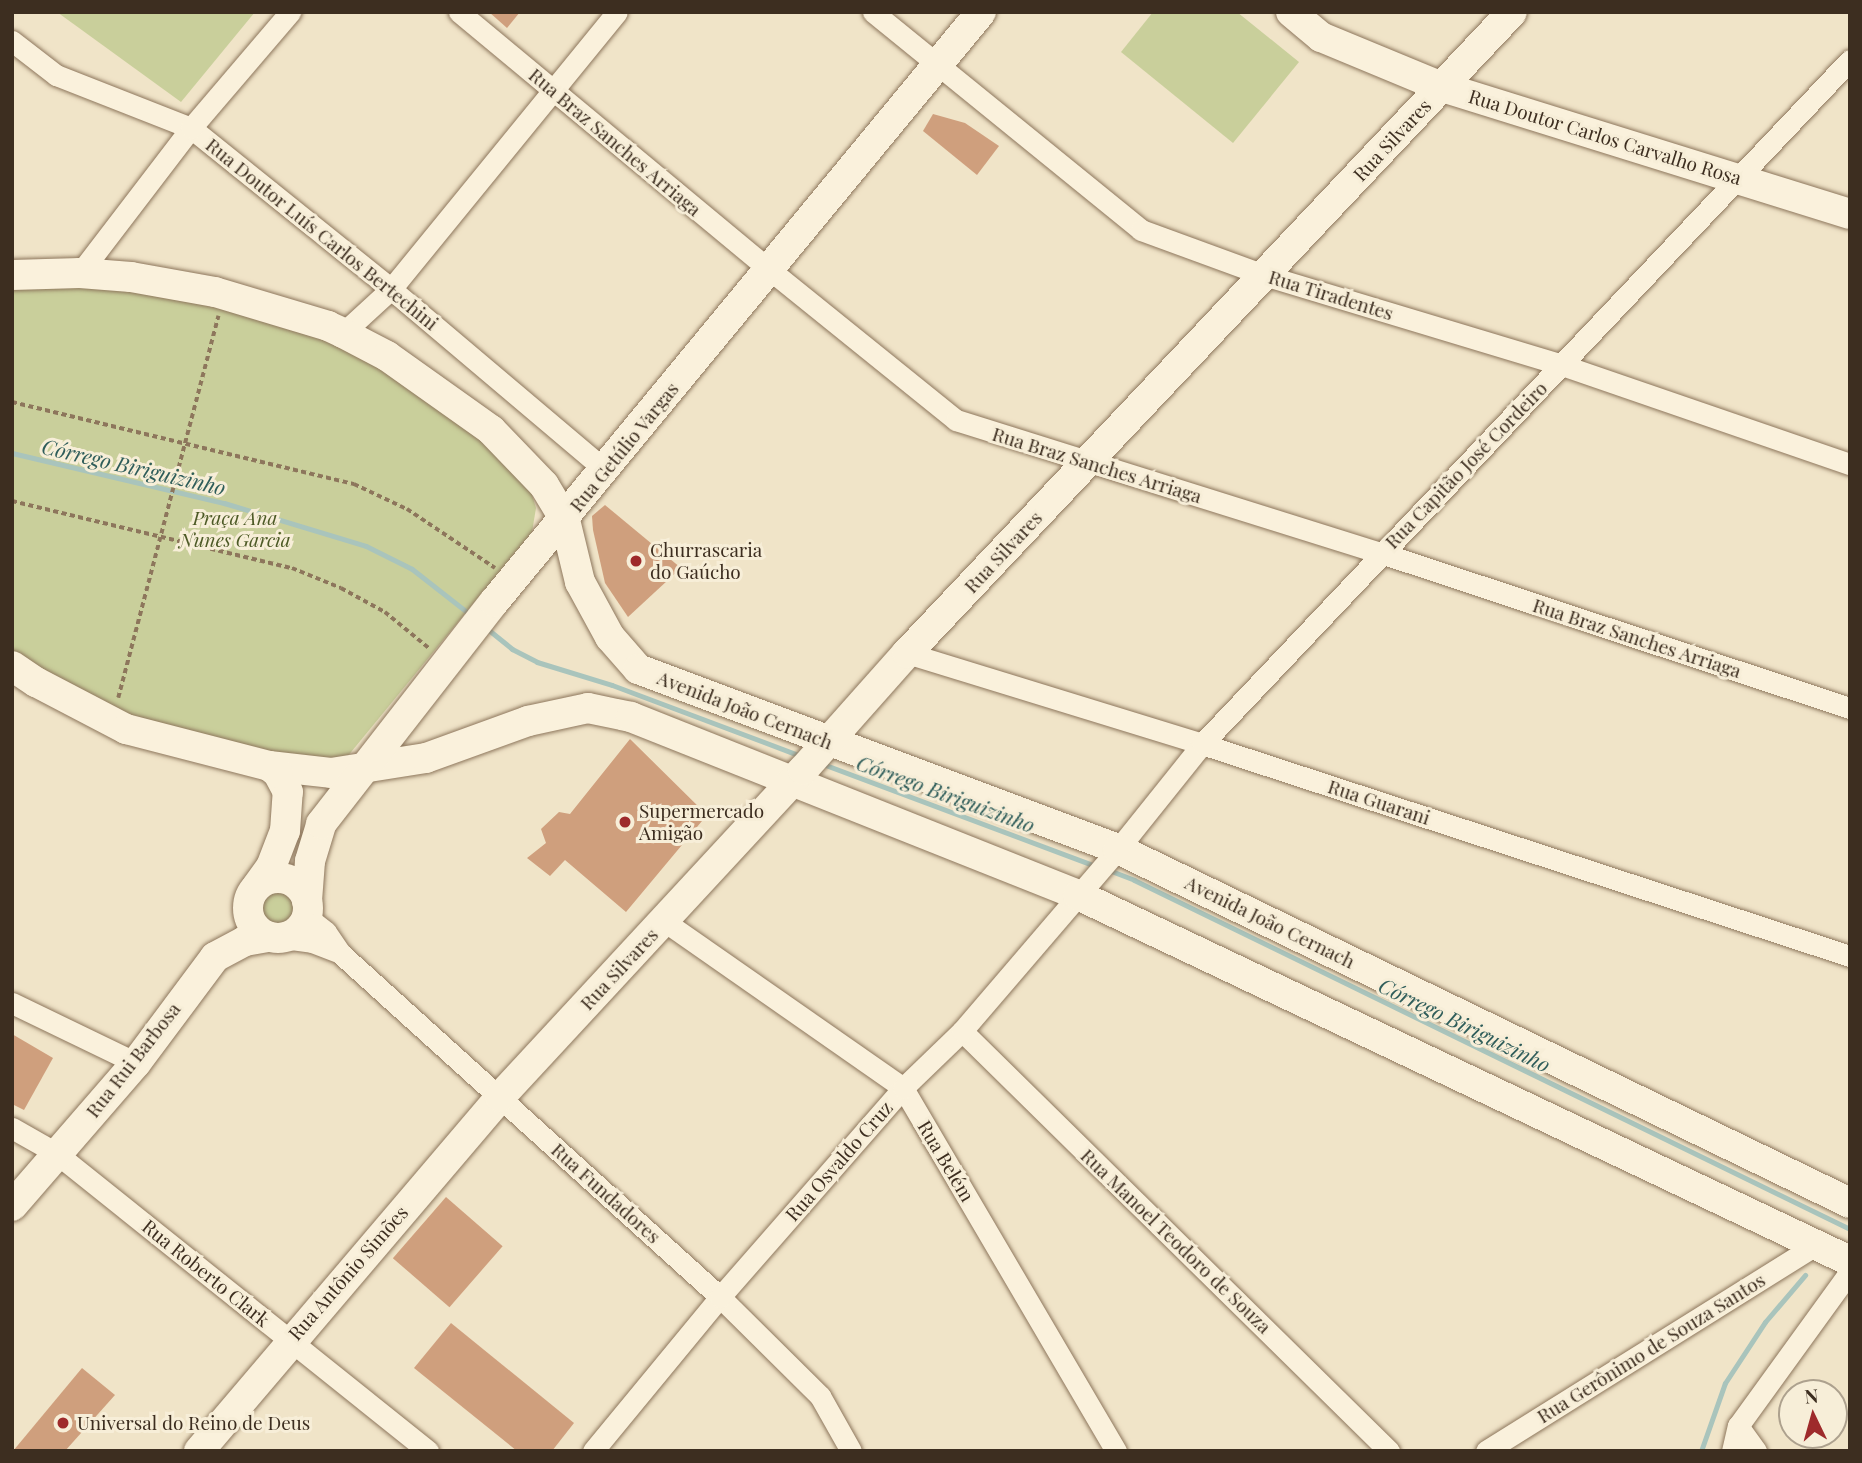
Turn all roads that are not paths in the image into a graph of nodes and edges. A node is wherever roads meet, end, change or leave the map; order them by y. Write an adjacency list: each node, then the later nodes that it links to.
1 (290, 12): 13 (street)
2 (459, 12): 12 (street, Rua Braz Sanches Arriaga)
3 (617, 12): 12 (street)
4 (873, 12): 10 (street, Rua Tiradentes)
5 (981, 12): 10 (street, Rua Getúlio Vargas)
6 (1291, 12): 11 (street, Rua Doutor Carlos Carvalho Rosa)
7 (1512, 12): 11 (street, Rua Silvares)
8 (12, 41): 13 (street, Rua Doutor Luís Carlos Bertechini)
9 (1850, 60): 14 (street, Rua Capitão José Cordeiro)
10 (937, 65): 16 (street, Rua Getúlio Vargas); 19 (street, Rua Tiradentes)
11 (1442, 87): 14 (street, Rua Doutor Carlos Carvalho Rosa); 19 (street, Rua Silvares)
12 (552, 89): 16 (street, Rua Braz Sanches Arriaga); 20 (street)
13 (191, 128): 17 (street); 20 (street, Rua Doutor Luís Carlos Bertechini)
14 (1741, 178): 15 (street, Rua Doutor Carlos Carvalho Rosa); 22 (street, Rua Capitão José Cordeiro)
15 (1850, 214)
16 (770, 270): 23 (street, Rua Braz Sanches Arriaga); 25 (street, Rua Getúlio Vargas)
17 (80, 274): 18 (street, Avenida João Cernach); 21 (street, Avenida João Cernach)
18 (12, 275)
19 (1264, 275): 22 (street, Rua Tiradentes); 23 (street, Rua Silvares)
20 (391, 289): 21 (street); 25 (street, Rua Doutor Luís Carlos Bertechini)
21 (343, 333): 26 (street, Avenida João Cernach)
22 (1562, 365): 24 (street, Rua Tiradentes); 27 (street, Rua Capitão José Cordeiro)
23 (1088, 463): 27 (street, Rua Braz Sanches Arriaga); 28 (street, Rua Silvares)
24 (1850, 464)
25 (605, 470): 26 (street, Rua Getúlio Vargas)
26 (565, 520): 32 (street, Avenida João Cernach); 34 (street, Rua Getúlio Vargas)
27 (1381, 553): 30 (street, Rua Braz Sanches Arriaga); 31 (street, Rua Capitão José Cordeiro)
28 (907, 653): 31 (street, Rua Guarani); 32 (street, Rua Silvares)
29 (12, 666): 33 (street, Avenida João Cernach)
30 (1850, 708)
31 (1202, 744): 35 (street, Rua Capitão José Cordeiro); 42 (street, Rua Guarani)
32 (811, 761): 34 (street, Avenida João Cernach); 35 (street, Avenida João Cernach); 37 (street, Avenida João Cernach); 39 (street, Rua Silvares)
33 (269, 766): 34 (street, Avenida João Cernach); 36 (street)
34 (366, 768): 38 (street, Rua Getúlio Vargas)
35 (1114, 853): 37 (street, Rua Capitão José Cordeiro); 50 (street, Avenida João Cernach)
36 (257, 886): 38 (street); 40 (street)
37 (1085, 887): 44 (street, Rua Osvaldo Cruz); 52 (street, Avenida João Cernach)
38 (307, 909): 40 (street); 41 (street, Rua Fundadores)
39 (664, 920): 46 (street, Rua Belém); 47 (street, Rua Silvares)
40 (276, 937): 41 (street, Rua Fundadores); 45 (street, Rua Rui Barbosa)
41 (340, 953): 47 (street, Rua Fundadores)
42 (1850, 956)
43 (12, 1003): 45 (street)
44 (962, 1031): 46 (street, Rua Osvaldo Cruz); 63 (street, Rua Manoel Teodoro de Souza)
45 (136, 1063): 49 (street, Rua Rui Barbosa)
46 (903, 1087): 55 (street, Rua Osvaldo Cruz); 62 (street, Rua Belém)
47 (500, 1097): 55 (street, Rua Fundadores); 56 (street, Rua Antônio Simões)
48 (12, 1128): 49 (street, Rua Roberto Clark)
49 (56, 1153): 51 (street, Rua Rui Barbosa); 56 (street, Rua Roberto Clark)
50 (1850, 1203)
51 (12, 1206)
52 (1816, 1245): 53 (street, Avenida João Cernach); 64 (street, Rua Gerônimo de Souza Santos)
53 (1850, 1261)
54 (1850, 1271): 57 (street)
55 (720, 1297): 60 (street, Rua Osvaldo Cruz); 61 (street, Rua Fundadores)
56 (290, 1340): 58 (street, Rua Antônio Simões); 59 (street, Rua Roberto Clark)
57 (1738, 1426): 65 (street); 66 (street)
58 (199, 1451)
59 (428, 1451)
60 (593, 1451)
61 (851, 1451)
62 (1116, 1451)
63 (1390, 1451)
64 (1486, 1451)
65 (1732, 1451)
66 (1756, 1451)

